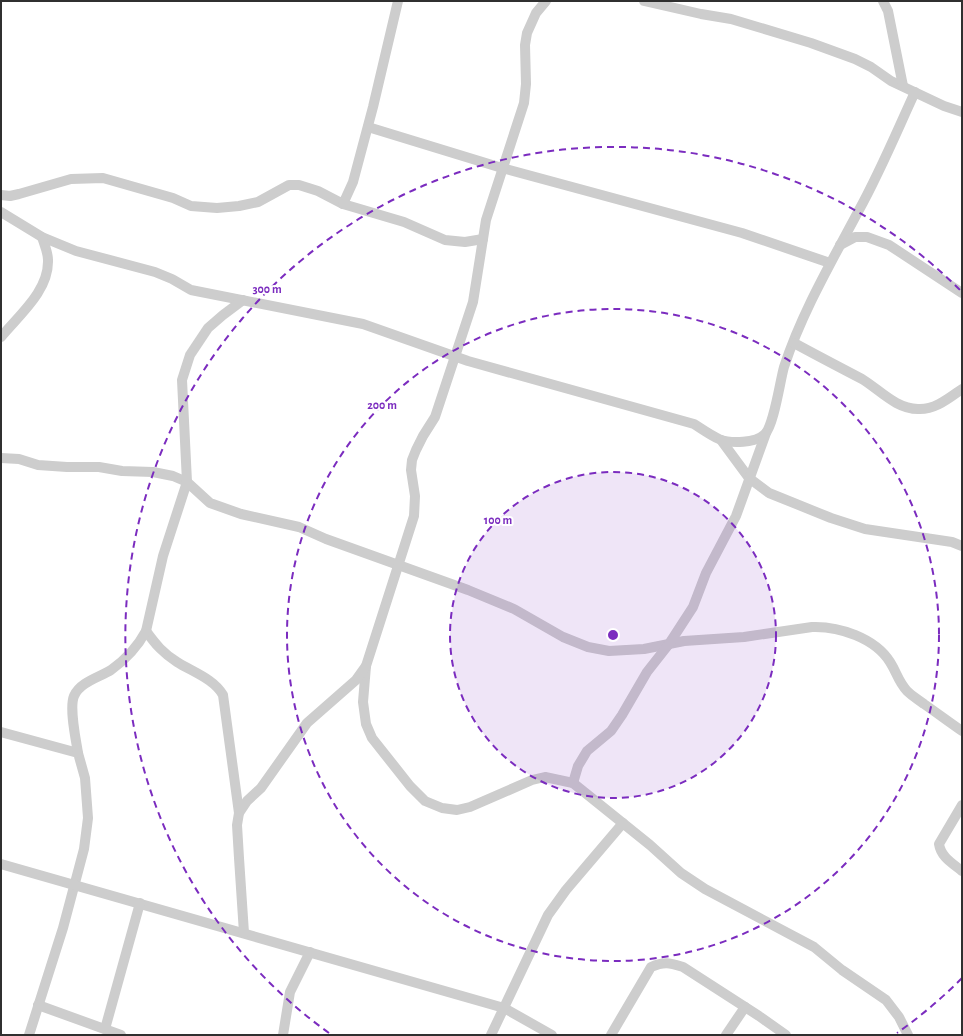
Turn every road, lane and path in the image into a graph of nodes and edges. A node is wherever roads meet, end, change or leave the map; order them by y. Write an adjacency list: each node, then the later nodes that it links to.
1 (398, 1): 8 (street)
2 (546, 1): 9 (street)
3 (644, 1): 5 (street)
4 (883, 1): 5 (street)
5 (902, 86): 6 (street)
6 (915, 92): 7 (street); 15 (street)
7 (962, 112)
8 (368, 126): 9 (street); 11 (street)
9 (502, 168): 14 (street); 16 (street)
10 (1, 195): 11 (street)
11 (343, 204): 14 (street)
12 (1, 212): 13 (street)
13 (42, 237): 18 (street); 19 (street)
14 (483, 239): 21 (street)
15 (840, 245): 16 (street); 17 (street)
16 (830, 263): 20 (street)
17 (962, 293)
18 (243, 300): 21 (street); 27 (street)
19 (1, 337)
20 (794, 343): 22 (street); 23 (street)
21 (456, 356): 24 (street); 29 (street)
22 (962, 389)
23 (766, 434): 24 (street); 26 (street)
24 (721, 440): 26 (street)
25 (1, 458): 27 (street)
26 (749, 478): 28 (street); 31 (street)
27 (187, 482): 29 (street); 30 (street)
28 (962, 546)
29 (399, 565): 31 (street); 32 (street)
30 (146, 631): 35 (street); 38 (street)
31 (669, 644): 33 (street); 36 (street)
32 (366, 666): 36 (street); 38 (street)
33 (962, 731)
34 (1, 732): 35 (street)
35 (78, 754): 42 (street)
36 (573, 783): 39 (street)
37 (962, 805): 41 (street)
38 (239, 814): 44 (street)
39 (622, 823): 48 (street); 58 (street)
40 (1, 864): 42 (street)
41 (962, 871)
42 (74, 884): 43 (street); 46 (street)
43 (140, 903): 44 (street); 49 (street)
44 (244, 933): 45 (street)
45 (310, 952): 48 (street); 52 (street)
46 (38, 1005): 49 (street); 50 (street)
47 (745, 1007): 55 (street); 56 (street); 57 (street)
48 (504, 1008): 53 (street); 54 (street)
49 (105, 1029): 51 (street)
50 (29, 1035)
51 (121, 1035)
52 (283, 1035)
53 (491, 1035)
54 (552, 1035)
55 (611, 1035)
56 (726, 1035)
57 (786, 1035)
58 (908, 1035)

